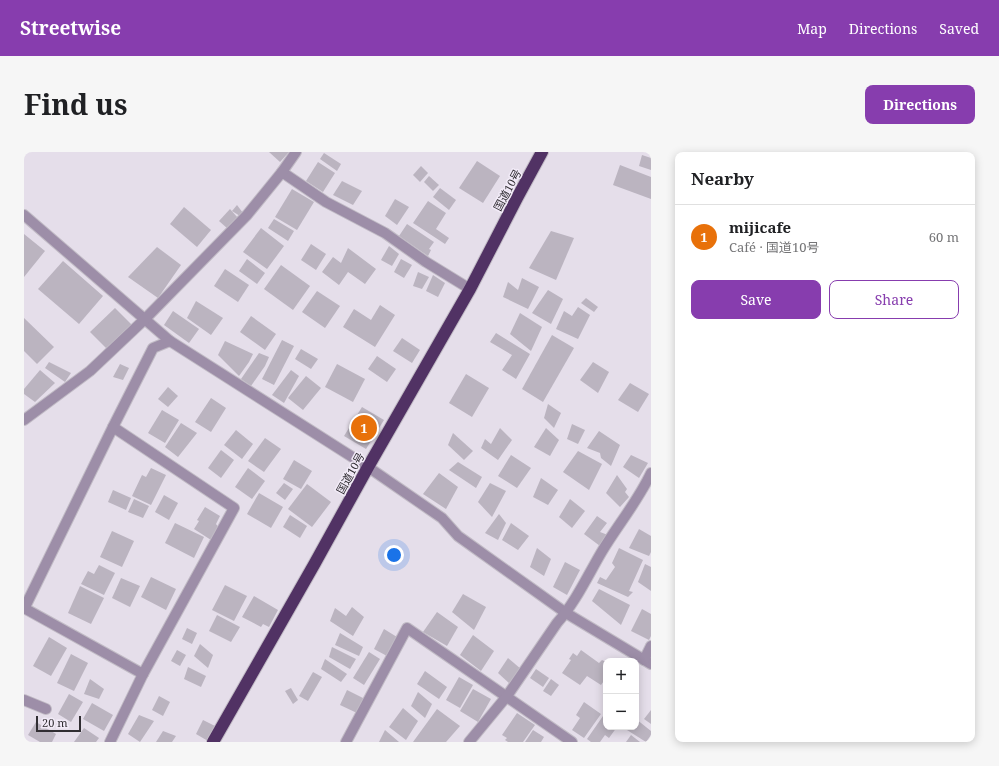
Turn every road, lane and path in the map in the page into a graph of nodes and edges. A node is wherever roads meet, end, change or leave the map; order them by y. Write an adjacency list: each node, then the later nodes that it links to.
1 (296, 152): 3 (street)
2 (542, 152): 5 (highway, 国道10号)
3 (282, 172): 5 (street); 6 (street)
4 (24, 215): 6 (street)
5 (470, 289): 10 (highway, 国道10号)
6 (145, 320): 7 (street); 8 (street)
7 (170, 341): 9 (street); 10 (street)
8 (24, 420)
9 (113, 426): 12 (street); 16 (street)
10 (368, 467): 13 (street); 21 (highway, 国道10号)
11 (651, 473): 13 (street)
12 (24, 609): 16 (street)
13 (566, 613): 15 (street); 17 (street)
14 (651, 646): 15 (street)
15 (647, 662)
16 (143, 674): 20 (street)
17 (507, 696): 22 (street); 23 (street); 24 (street)
18 (24, 700): 19 (street)
19 (46, 709)
20 (110, 742)
21 (213, 742)
22 (346, 742)
23 (469, 742)
24 (572, 742)

